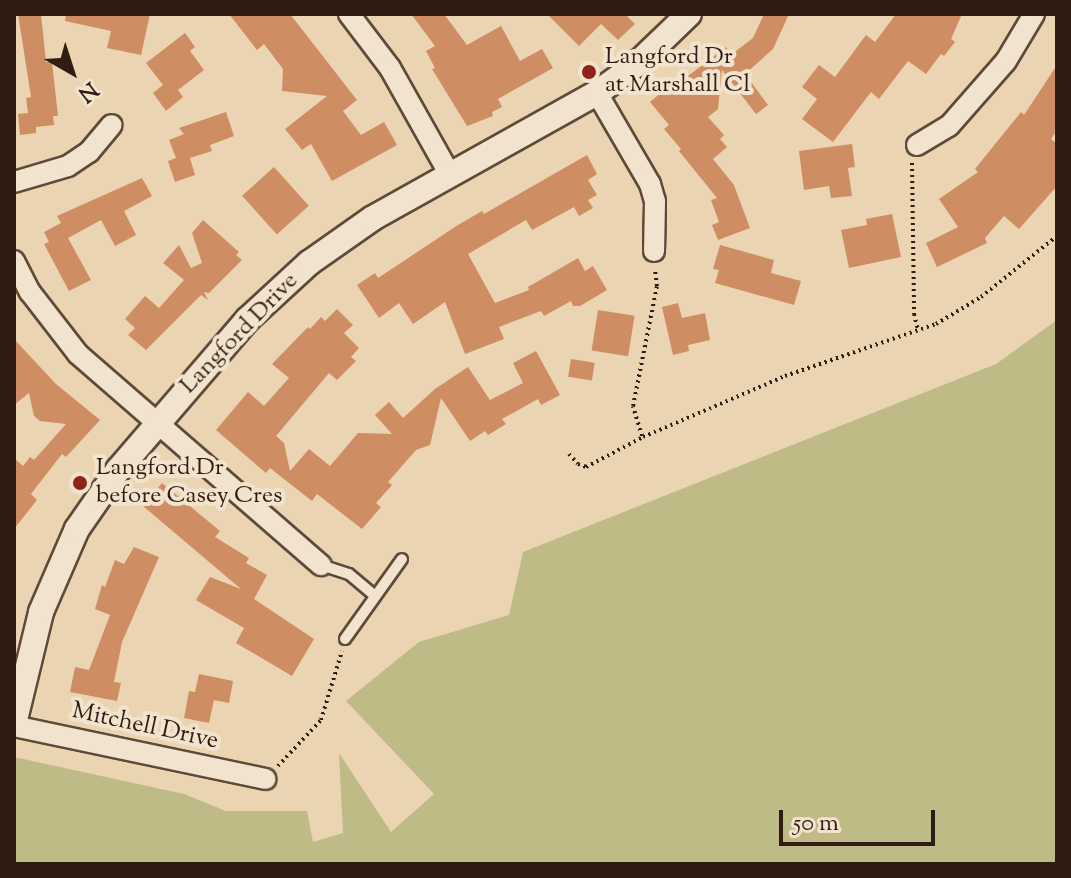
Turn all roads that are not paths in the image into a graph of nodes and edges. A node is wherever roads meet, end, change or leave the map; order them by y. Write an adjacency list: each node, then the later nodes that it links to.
1 (349, 14): 7 (street)
2 (689, 14): 4 (street, Langford Drive)
3 (1034, 14): 6 (street)
4 (597, 93): 7 (street, Langford Drive); 9 (street)
5 (112, 125): 8 (street)
6 (917, 145)
7 (450, 175): 12 (street, Langford Drive)
8 (14, 182)
9 (654, 251)
10 (14, 261): 11 (street)
11 (22, 298): 12 (street)
12 (157, 423): 14 (street); 17 (street, Langford Drive)
13 (402, 559): 15 (lane)
14 (321, 565): 15 (lane)
15 (374, 595): 16 (lane)
16 (345, 639)
17 (14, 725): 18 (street, Mitchell Drive)
18 (265, 779)

